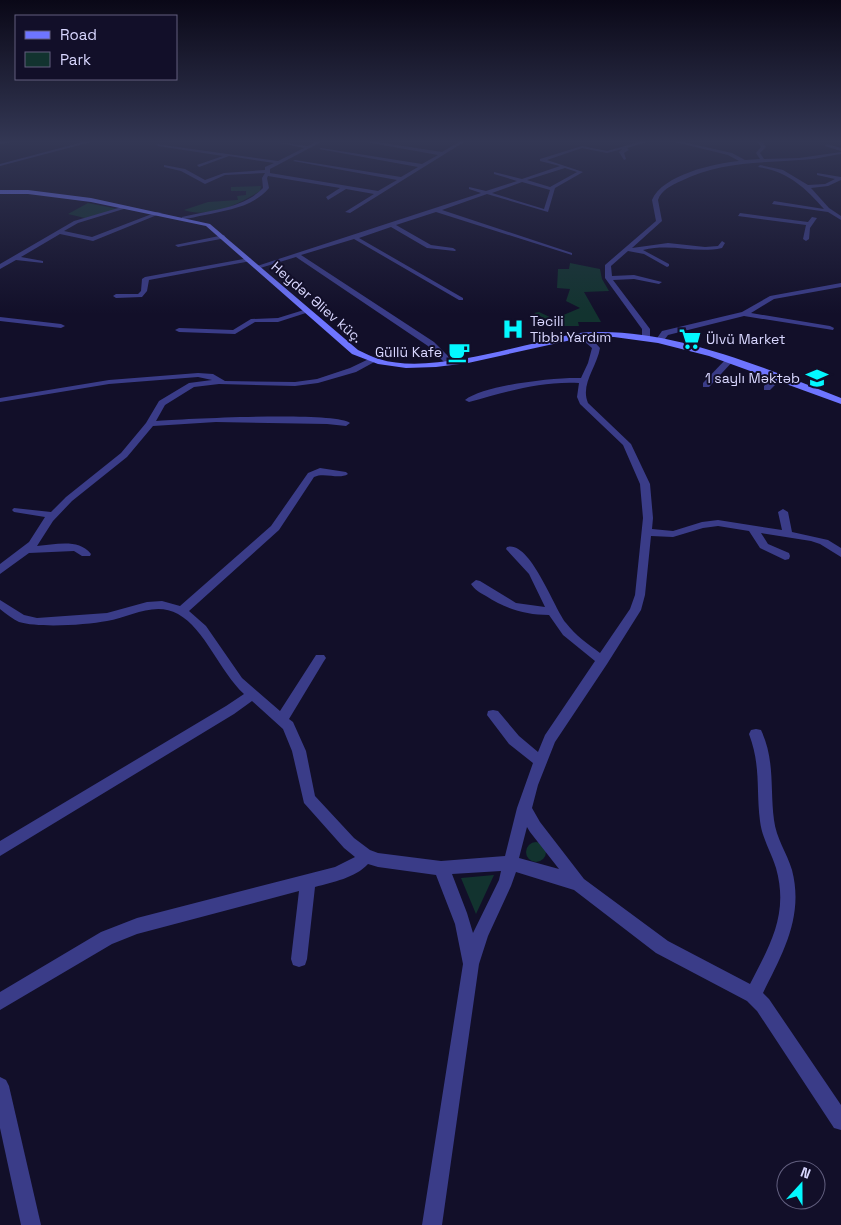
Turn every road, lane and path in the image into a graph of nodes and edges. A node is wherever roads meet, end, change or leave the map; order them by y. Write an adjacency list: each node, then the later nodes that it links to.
1 (74, 199): 10 (main road, Heydər Əliev küç.)
2 (249, 199): 16 (street)
3 (368, 199): 13 (street)
4 (468, 199): 11 (street)
5 (505, 199): 6 (street)
6 (550, 199)
7 (655, 199): 26 (street)
8 (817, 199): 12 (street)
9 (774, 203): 12 (street)
10 (127, 208): 14 (main road, Heydər Əliev küç.); 20 (street)
11 (437, 210): 19 (street); 29 (street)
12 (828, 211): 17 (street); 18 (street)
13 (348, 212)
14 (159, 213): 16 (main road, Heydər Əliev küç.); 20 (street)
15 (740, 215): 18 (street)
16 (184, 218): 21 (main road, Heydər Əliev küç.)
17 (841, 218)
18 (809, 224): 23 (street)
19 (391, 225): 22 (street); 27 (street)
20 (58, 232): 31 (street)
21 (224, 237): 25 (street); 32 (main road, Heydər Əliev küç.)
22 (354, 238): 30 (street); 41 (street)
23 (806, 239)
24 (722, 243): 28 (street)
25 (178, 245)
26 (628, 249): 28 (street); 37 (street)
27 (453, 250)
28 (636, 250): 34 (street)
29 (570, 254)
30 (298, 256): 36 (street); 55 (street)
31 (14, 258): 33 (street); 35 (street)
32 (249, 260): 36 (main road, Heydər Əliev küç.); 40 (street)
33 (41, 262)
34 (667, 265)
35 (0, 267)
36 (257, 267): 42 (main road, Heydər Əliev küç.)
37 (608, 278): 38 (street); 51 (street)
38 (659, 282)
39 (841, 285): 43 (street)
40 (116, 296)
41 (461, 299)
42 (307, 310): 49 (street); 53 (main road, Heydər Əliev küç.)
43 (744, 314): 46 (street); 52 (street)
44 (822, 317): 46 (street)
45 (0, 319): 47 (street)
46 (813, 323): 48 (street)
47 (61, 326)
48 (830, 328)
49 (179, 330)
50 (579, 336): 51 (main road, Heydər Əliev küç.); 55 (main road, Heydər Əliev küç.); 57 (street)
51 (646, 339): 52 (main road, Heydər Əliev küç.)
52 (659, 341): 54 (main road, Heydər Əliev küç.)
53 (374, 360): 55 (main road, Heydər Əliev küç.); 58 (street)
54 (730, 360): 56 (main road, Heydər Əliev küç.); 59 (street)
55 (449, 362)
56 (778, 378): 60 (street); 63 (main road, Heydər Əliev küç.)
57 (584, 381): 62 (street); 71 (street)
58 (219, 382): 61 (street); 65 (street)
59 (706, 385)
60 (767, 388)
61 (0, 400)
62 (469, 400)
63 (841, 401)
64 (346, 423): 65 (street)
65 (150, 424): 69 (street)
66 (342, 474): 81 (street)
67 (17, 510): 69 (street)
68 (783, 512): 72 (street)
69 (53, 515): 73 (street)
70 (752, 528): 71 (street); 72 (street); 77 (street)
71 (647, 532): 84 (street)
72 (788, 534): 75 (street)
73 (26, 549): 76 (street); 78 (street)
74 (511, 549): 82 (street)
75 (841, 553)
76 (86, 554)
77 (785, 556)
78 (0, 570)
79 (476, 584): 82 (street)
80 (0, 604): 81 (street)
81 (182, 611): 85 (street)
82 (553, 611): 84 (street)
83 (320, 658): 87 (street)
84 (603, 662): 89 (street)
85 (251, 695): 87 (street); 91 (street)
86 (493, 715): 89 (street)
87 (282, 719): 92 (street)
88 (756, 734): 99 (street)
89 (540, 760): 90 (street)
90 (524, 808): 93 (street); 96 (street)
91 (0, 849)
92 (366, 856): 94 (street); 95 (street)
93 (510, 863): 94 (street); 96 (street); 98 (street)
94 (441, 868): 98 (street)
95 (308, 881): 97 (street); 100 (street)
96 (579, 884): 99 (street)
97 (299, 959)
98 (471, 964): 104 (street)
99 (753, 995): 102 (street)
100 (0, 1002)
101 (0, 1086): 103 (street)
102 (841, 1121)
103 (31, 1225)
104 (432, 1225)

